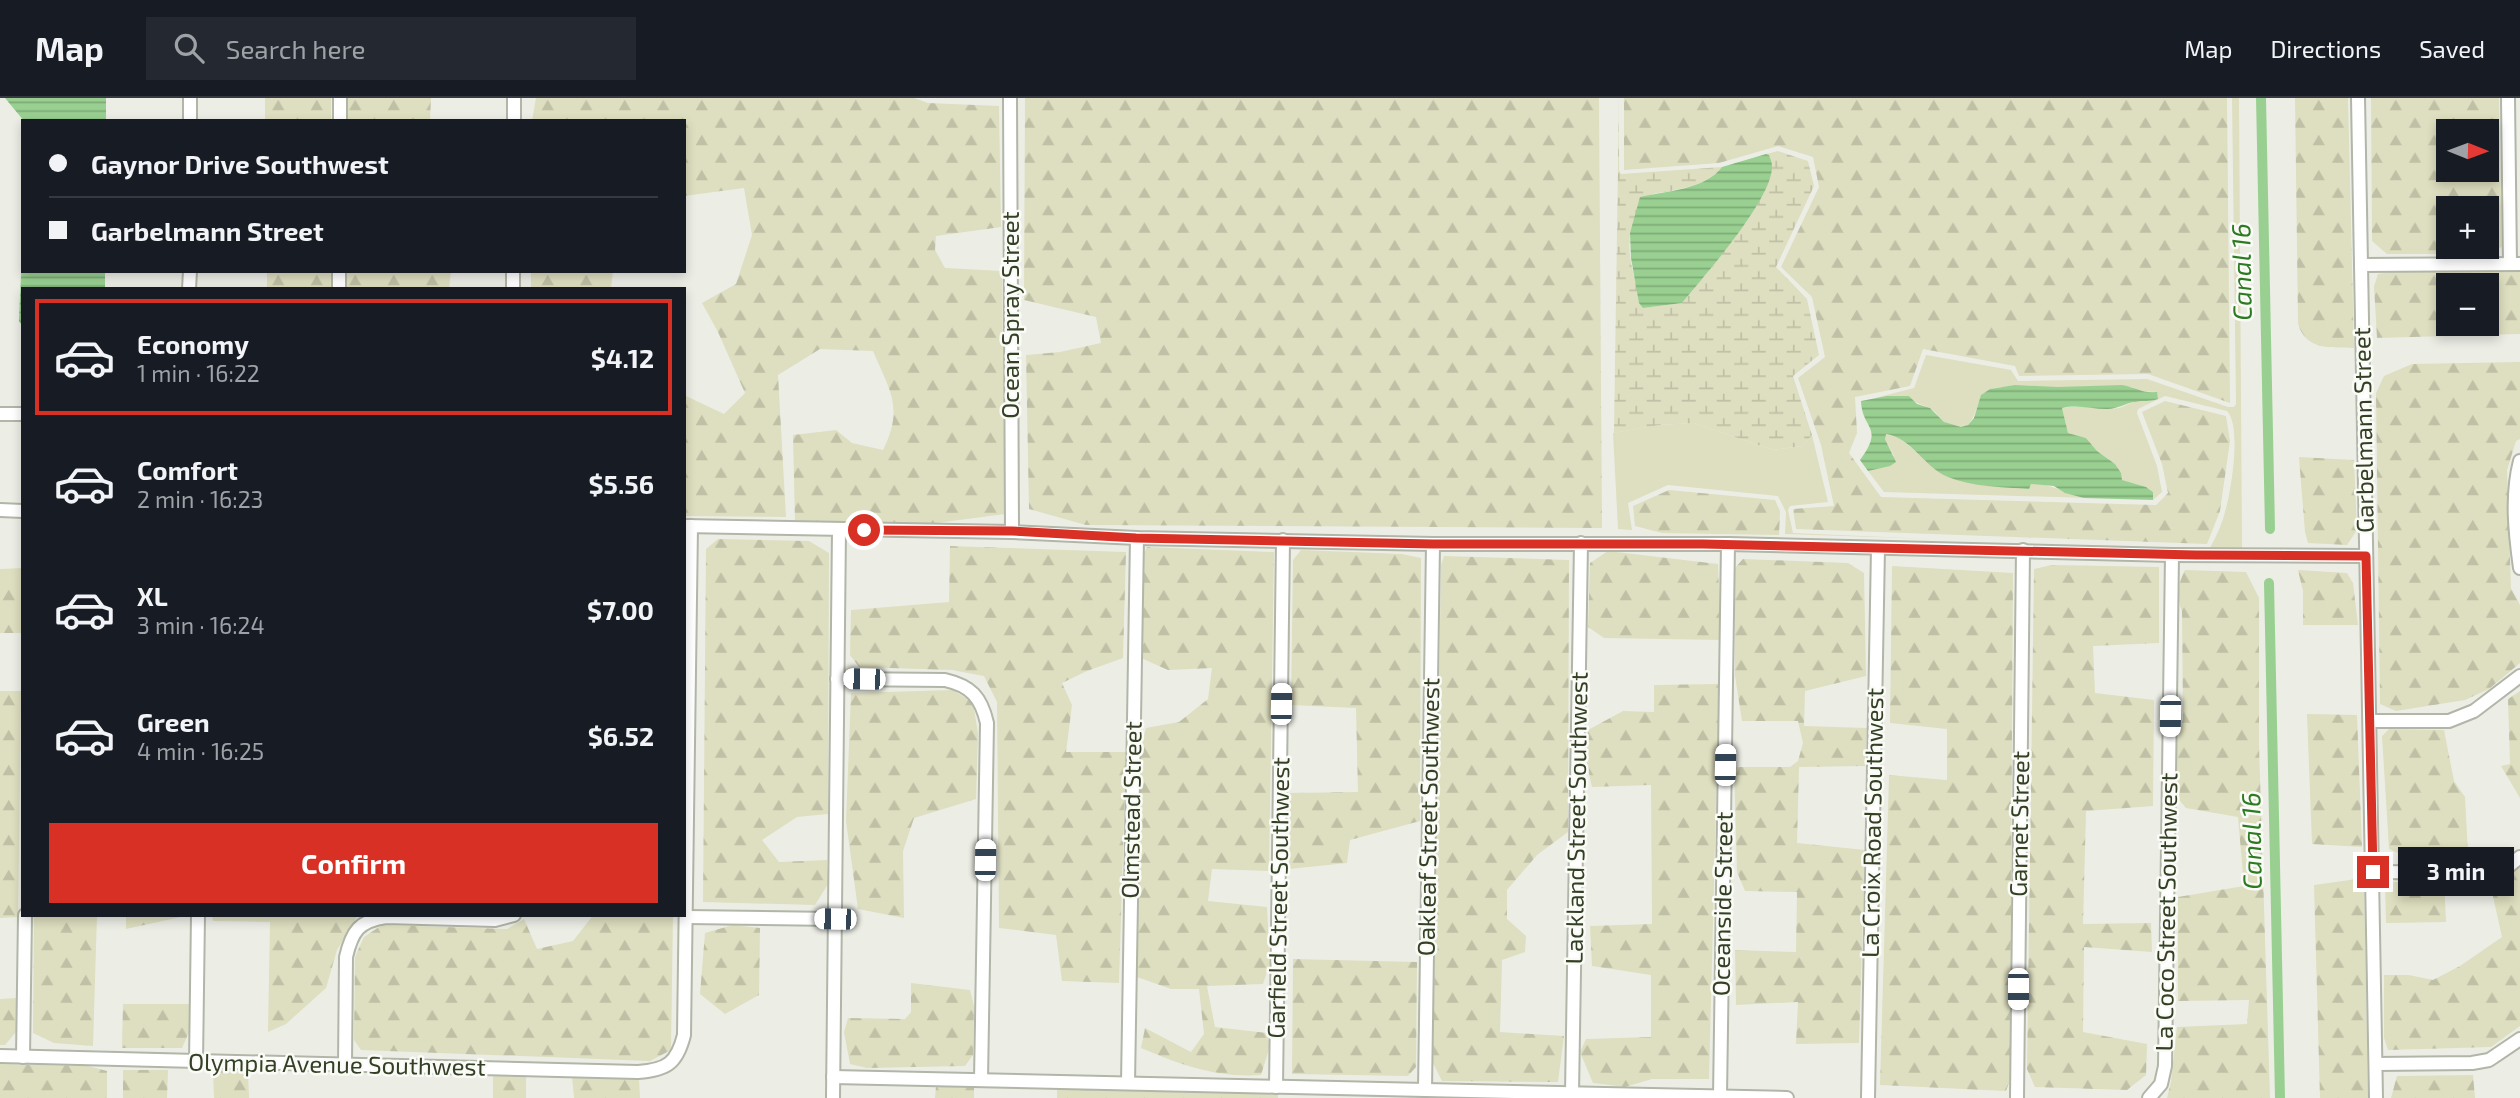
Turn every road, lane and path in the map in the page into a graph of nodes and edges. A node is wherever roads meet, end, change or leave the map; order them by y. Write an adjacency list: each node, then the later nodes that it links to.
1 (190, 98): 7 (street)
2 (340, 98): 8 (street)
3 (514, 98): 9 (street)
4 (1010, 98): 19 (street, Ocean Spray Street)
5 (2358, 98): 11 (street, Garbelmann Street)
6 (2508, 98): 10 (street)
7 (190, 119)
8 (340, 119)
9 (514, 119)
10 (2515, 264): 11 (street)
11 (2361, 265): 28 (street, Garbelmann Street)
12 (0, 414): 13 (street)
13 (21, 414)
14 (2520, 461): 29 (street)
15 (0, 510): 16 (street)
16 (21, 511)
17 (688, 526): 18 (street); 30 (street)
18 (839, 530): 19 (street); 32 (street)
19 (1012, 531): 20 (street)
20 (1136, 538): 21 (street); 51 (street, Olmstead Street)
21 (1283, 540): 23 (street); 52 (street, Garfield Street Southwest)
22 (1581, 543): 23 (street); 24 (street); 54 (street, Lackland Street Southwest)
23 (1433, 544): 53 (street, Oakleaf Street Southwest)
24 (1728, 544): 25 (street); 55 (street, Oceanside Street)
25 (1878, 548): 26 (street); 58 (street, La Croix Road Southwest)
26 (2024, 550): 27 (street); 59 (street, Garnet Street)
27 (2172, 555): 28 (street); 60 (street, La Coco Street Southwest)
28 (2366, 556): 33 (street, Garbelmann Street)
29 (2520, 568)
30 (687, 675): 41 (street)
31 (2520, 676): 33 (street)
32 (837, 679): 42 (street); 50 (street)
33 (2371, 721): 35 (street, Garbelmann Street)
34 (2520, 858): 35 (street)
35 (2373, 872): 47 (street, Garbelmann Street)
36 (25, 917): 45 (street)
37 (198, 917): 46 (street)
38 (386, 917): 48 (street)
39 (386, 917): 40 (street)
40 (506, 917)
41 (687, 917): 42 (street); 48 (street, Olympia Avenue Southwest)
42 (835, 919): 49 (street)
43 (2520, 1039): 47 (street)
44 (0, 1056): 45 (street, Olympia Avenue Southwest)
45 (23, 1057): 46 (street, Olympia Avenue Southwest)
46 (196, 1062): 48 (street, Olympia Avenue Southwest)
47 (2376, 1064): 61 (street, Garbelmann Street)
48 (345, 1065)
49 (833, 1077): 50 (street); 56 (street)
50 (981, 1080): 51 (street)
51 (1128, 1083): 52 (street)
52 (1276, 1087): 53 (street)
53 (1424, 1090): 54 (street)
54 (1572, 1093): 55 (street)
55 (1720, 1097): 57 (street)
56 (833, 1098)
57 (1787, 1098)
58 (1868, 1098)
59 (2017, 1098)
60 (2149, 1098)
61 (2376, 1098)

